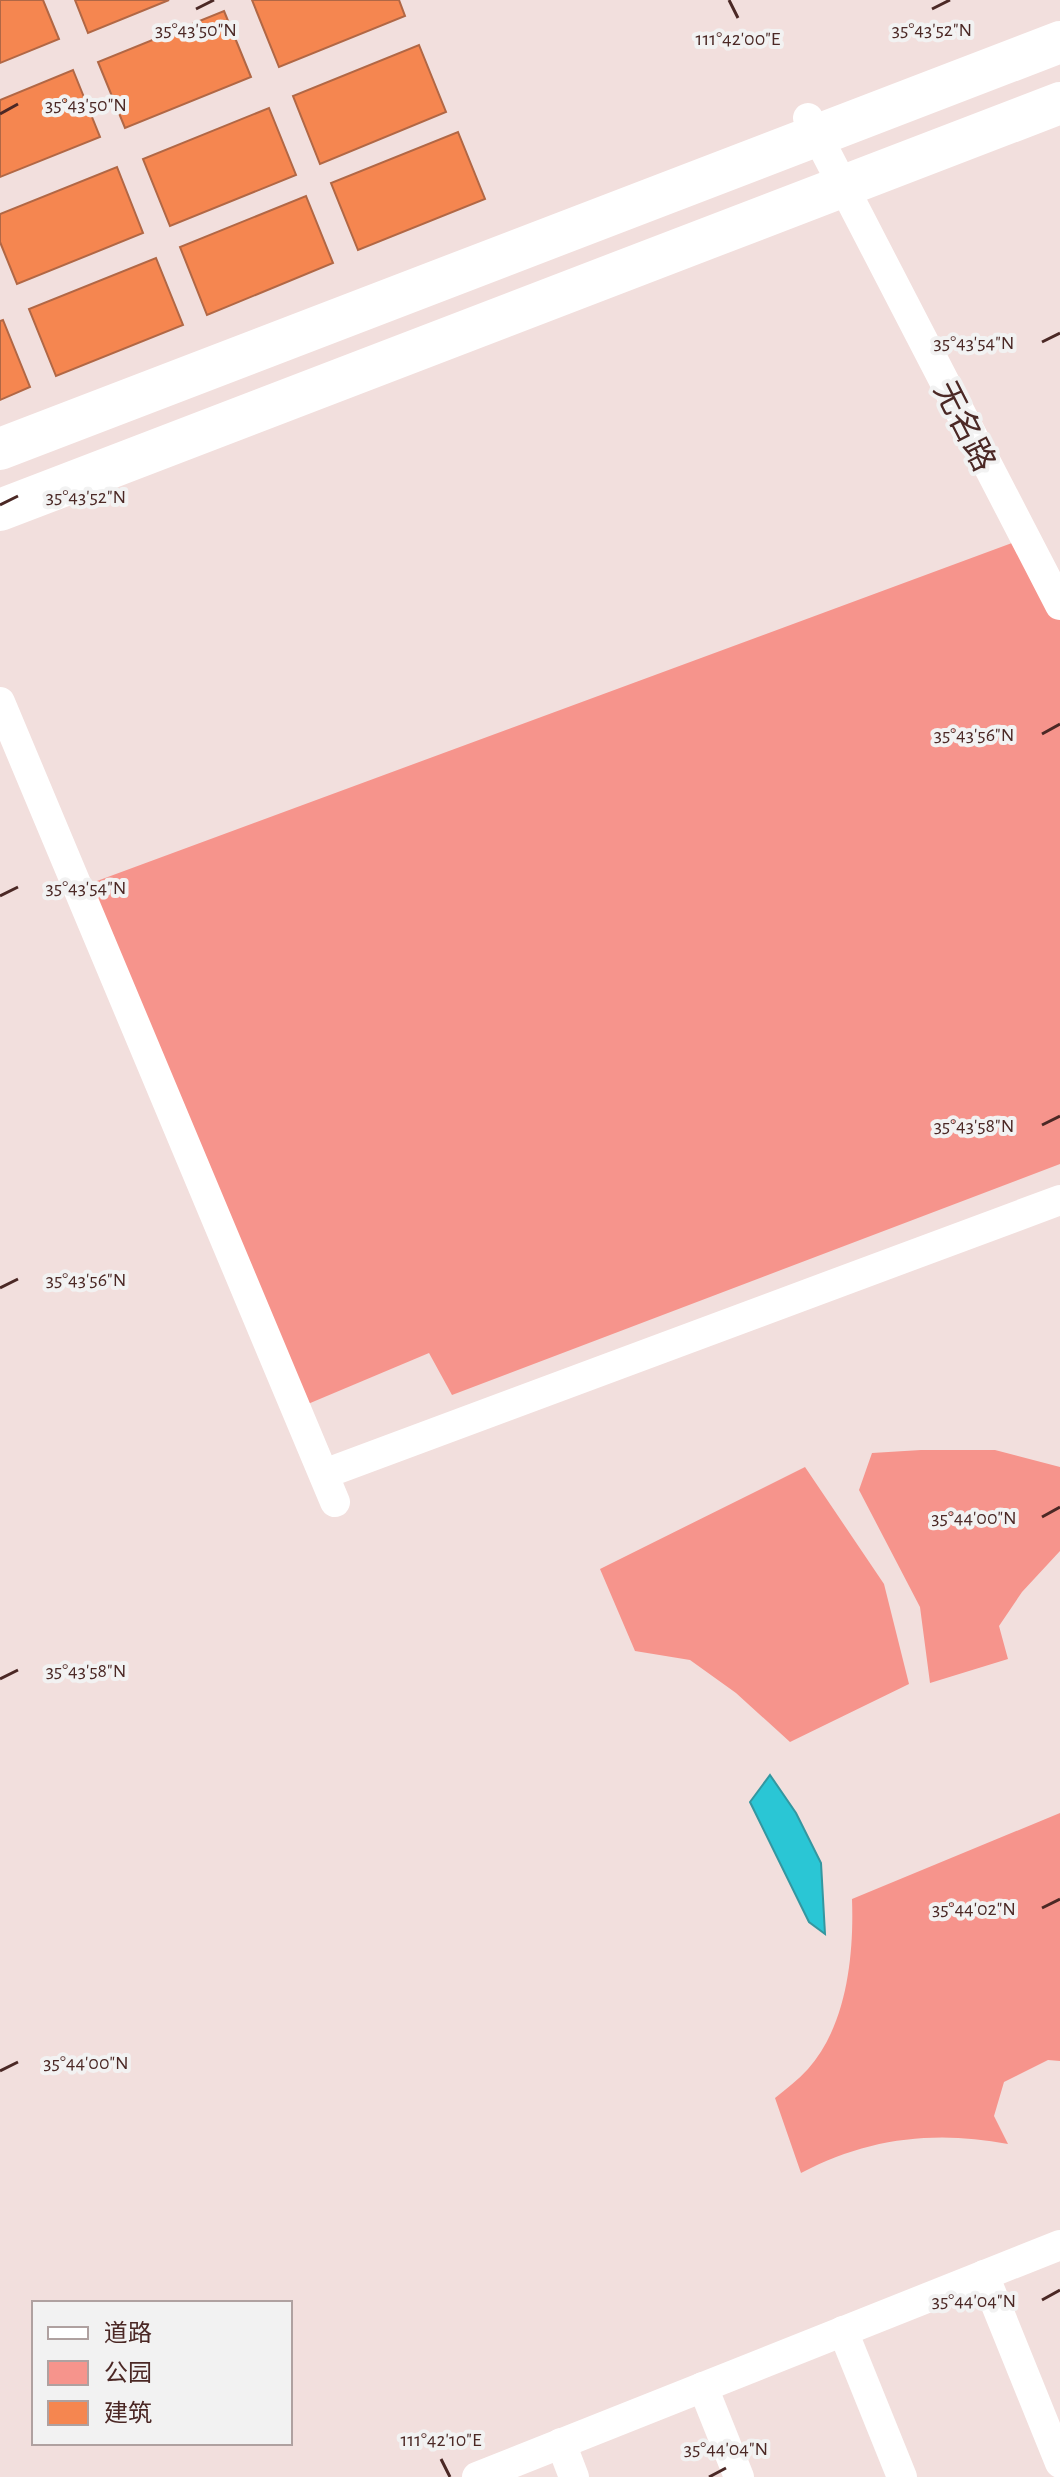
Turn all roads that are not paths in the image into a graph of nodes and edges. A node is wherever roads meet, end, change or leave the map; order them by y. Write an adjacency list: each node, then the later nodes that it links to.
1 (1060, 42): 3 (main road)
2 (1060, 103): 4 (main road)
3 (812, 126): 4 (street, 无名路); 5 (main road)
4 (843, 186): 6 (main road); 7 (street, 无名路)
5 (0, 449)
6 (0, 510)
7 (1060, 605)
8 (0, 702): 9 (street)
9 (1060, 1200)
10 (1060, 2245): 11 (street)
11 (984, 2275): 12 (street); 15 (street)
12 (843, 2331): 13 (street); 19 (street)
13 (703, 2387): 14 (street); 18 (street)
14 (561, 2443): 16 (street); 17 (street)
15 (1060, 2463)
16 (477, 2477)
17 (574, 2477)
18 (739, 2477)
19 (902, 2477)

